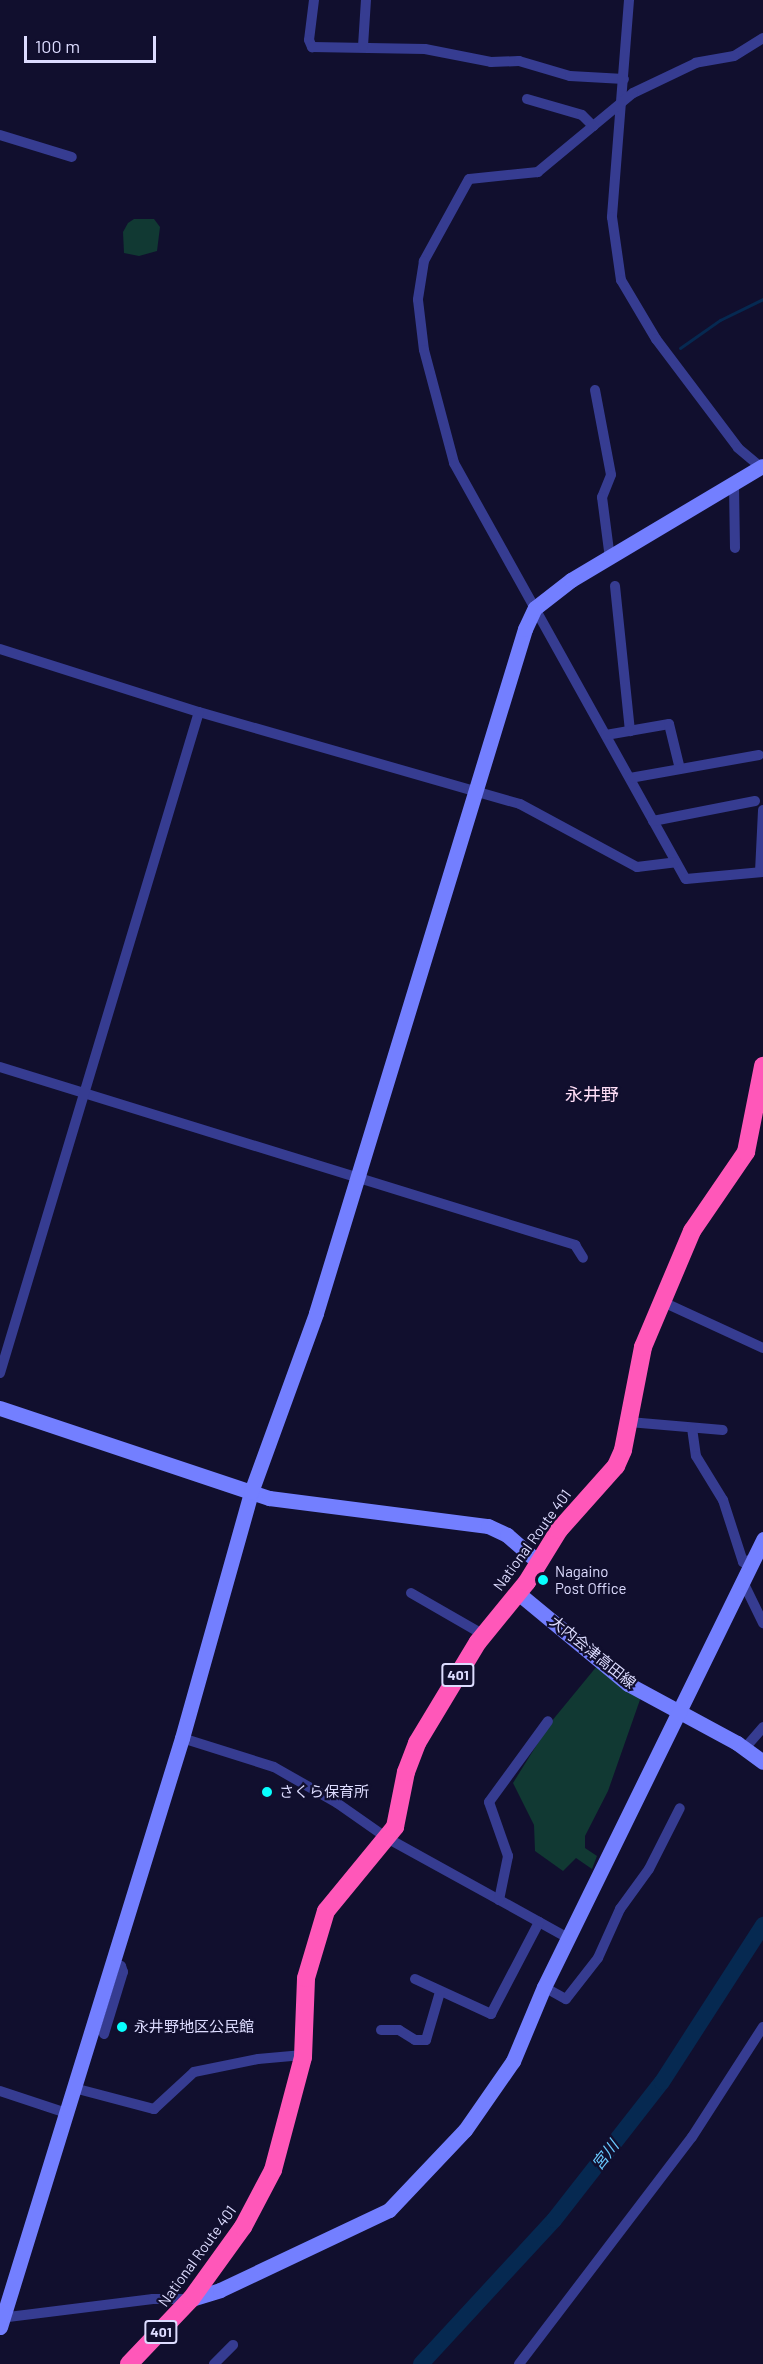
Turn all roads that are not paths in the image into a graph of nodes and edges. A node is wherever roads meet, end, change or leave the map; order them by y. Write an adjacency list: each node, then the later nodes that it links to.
1 (314, 0): 5 (street)
2 (366, 0): 5 (street)
3 (629, 0): 6 (street)
4 (763, 38): 8 (street)
5 (363, 46): 6 (street)
6 (624, 79): 8 (street)
7 (526, 99): 9 (street)
8 (621, 106): 9 (street); 13 (street)
9 (593, 126): 18 (street)
10 (0, 135): 11 (street)
11 (72, 157)
12 (595, 390): 16 (street)
13 (762, 467): 14 (street)
14 (734, 484): 15 (street); 16 (street)
15 (735, 548)
16 (610, 559): 18 (street)
17 (615, 586): 21 (street)
18 (535, 608): 22 (street); 26 (street)
19 (0, 649): 20 (street)
20 (199, 712): 26 (street); 34 (street)
21 (630, 731): 22 (street); 24 (street)
22 (606, 735): 25 (street)
23 (759, 755): 24 (street)
24 (680, 769): 25 (street)
25 (630, 778): 29 (street)
26 (473, 792): 30 (street); 35 (street)
27 (755, 801): 29 (street)
28 (763, 810): 31 (street)
29 (653, 821): 30 (street)
30 (676, 862): 31 (street)
31 (761, 872)
32 (763, 1066): 37 (highway, National Route 401 / 401)
33 (0, 1067): 34 (street)
34 (85, 1095): 35 (street); 39 (street)
35 (357, 1177): 36 (street); 44 (street)
36 (582, 1258)
37 (663, 1302): 38 (street); 41 (highway, National Route 401 / 401)
38 (763, 1348)
39 (0, 1373)
40 (0, 1408): 44 (street)
41 (629, 1422): 42 (street); 47 (highway, National Route 401 / 401)
42 (692, 1428): 43 (street); 46 (street)
43 (723, 1430)
44 (251, 1492): 47 (street); 56 (street)
45 (763, 1539): 46 (street)
46 (753, 1559): 48 (street)
47 (538, 1562): 50 (highway, National Route 401 / 401)
48 (743, 1582): 51 (street); 53 (street)
49 (411, 1593): 52 (street)
50 (518, 1593): 52 (highway, National Route 401 / 401); 53 (street, 大内会津高田線)
51 (763, 1623)
52 (484, 1635): 60 (highway, National Route 401 / 401)
53 (679, 1710): 57 (street, 大内会津高田線); 63 (street)
54 (548, 1720): 61 (street)
55 (763, 1727): 57 (street)
56 (182, 1738): 60 (street); 64 (street)
57 (745, 1749): 58 (street, 大内会津高田線)
58 (763, 1762)
59 (680, 1808): 66 (street)
60 (387, 1838): 61 (street); 71 (highway, National Route 401 / 401)
61 (500, 1900): 62 (street)
62 (539, 1922): 63 (street); 67 (street)
63 (568, 1938): 66 (street)
64 (111, 1964): 70 (street); 72 (street)
65 (415, 1978): 67 (street)
66 (544, 1988): 75 (street)
67 (440, 1992): 69 (street)
68 (763, 2027): 80 (street)
69 (381, 2030)
70 (104, 2034)
71 (303, 2055): 72 (street); 75 (highway, National Route 401 / 401)
72 (74, 2088): 74 (street)
73 (0, 2091): 74 (street)
74 (66, 2113): 76 (street)
75 (191, 2299): 76 (street); 78 (highway, National Route 401 / 401)
76 (1, 2320)
77 (233, 2345): 79 (street)
78 (129, 2364)
79 (214, 2364)
80 (519, 2364)

